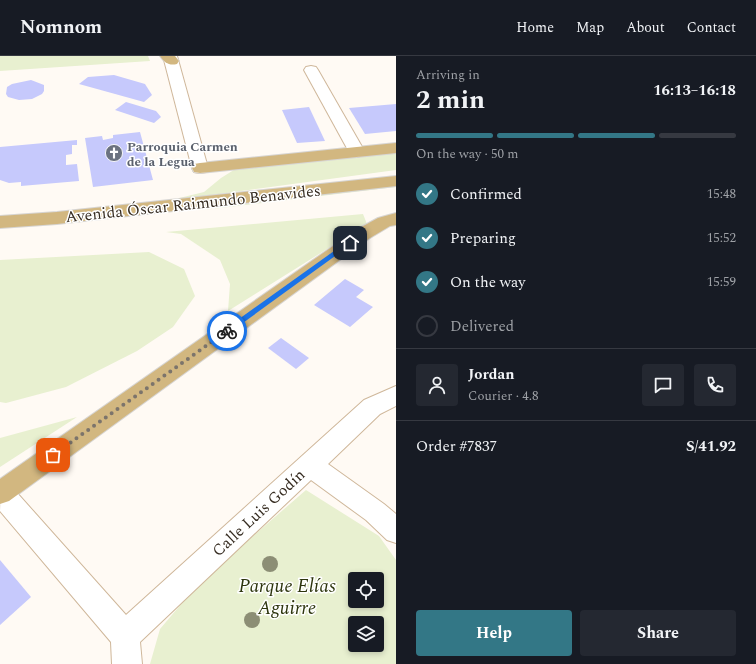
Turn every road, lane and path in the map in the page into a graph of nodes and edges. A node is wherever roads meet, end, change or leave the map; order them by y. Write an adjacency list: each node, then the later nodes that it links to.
1 (170, 58): 5 (street)
2 (311, 70): 4 (street)
3 (396, 148): 4 (main road)
4 (357, 152): 5 (main road)
5 (200, 168)
6 (393, 183): 8 (main road, Avenida Óscar Raimundo Benavides)
7 (396, 219): 11 (main road)
8 (0, 222)
9 (396, 395): 10 (street, Calle Luis Godín)
10 (310, 465): 12 (street); 13 (street, Calle Luis Godín)
11 (0, 493): 13 (street)
12 (396, 532)
13 (125, 636): 14 (street)
14 (127, 664)

